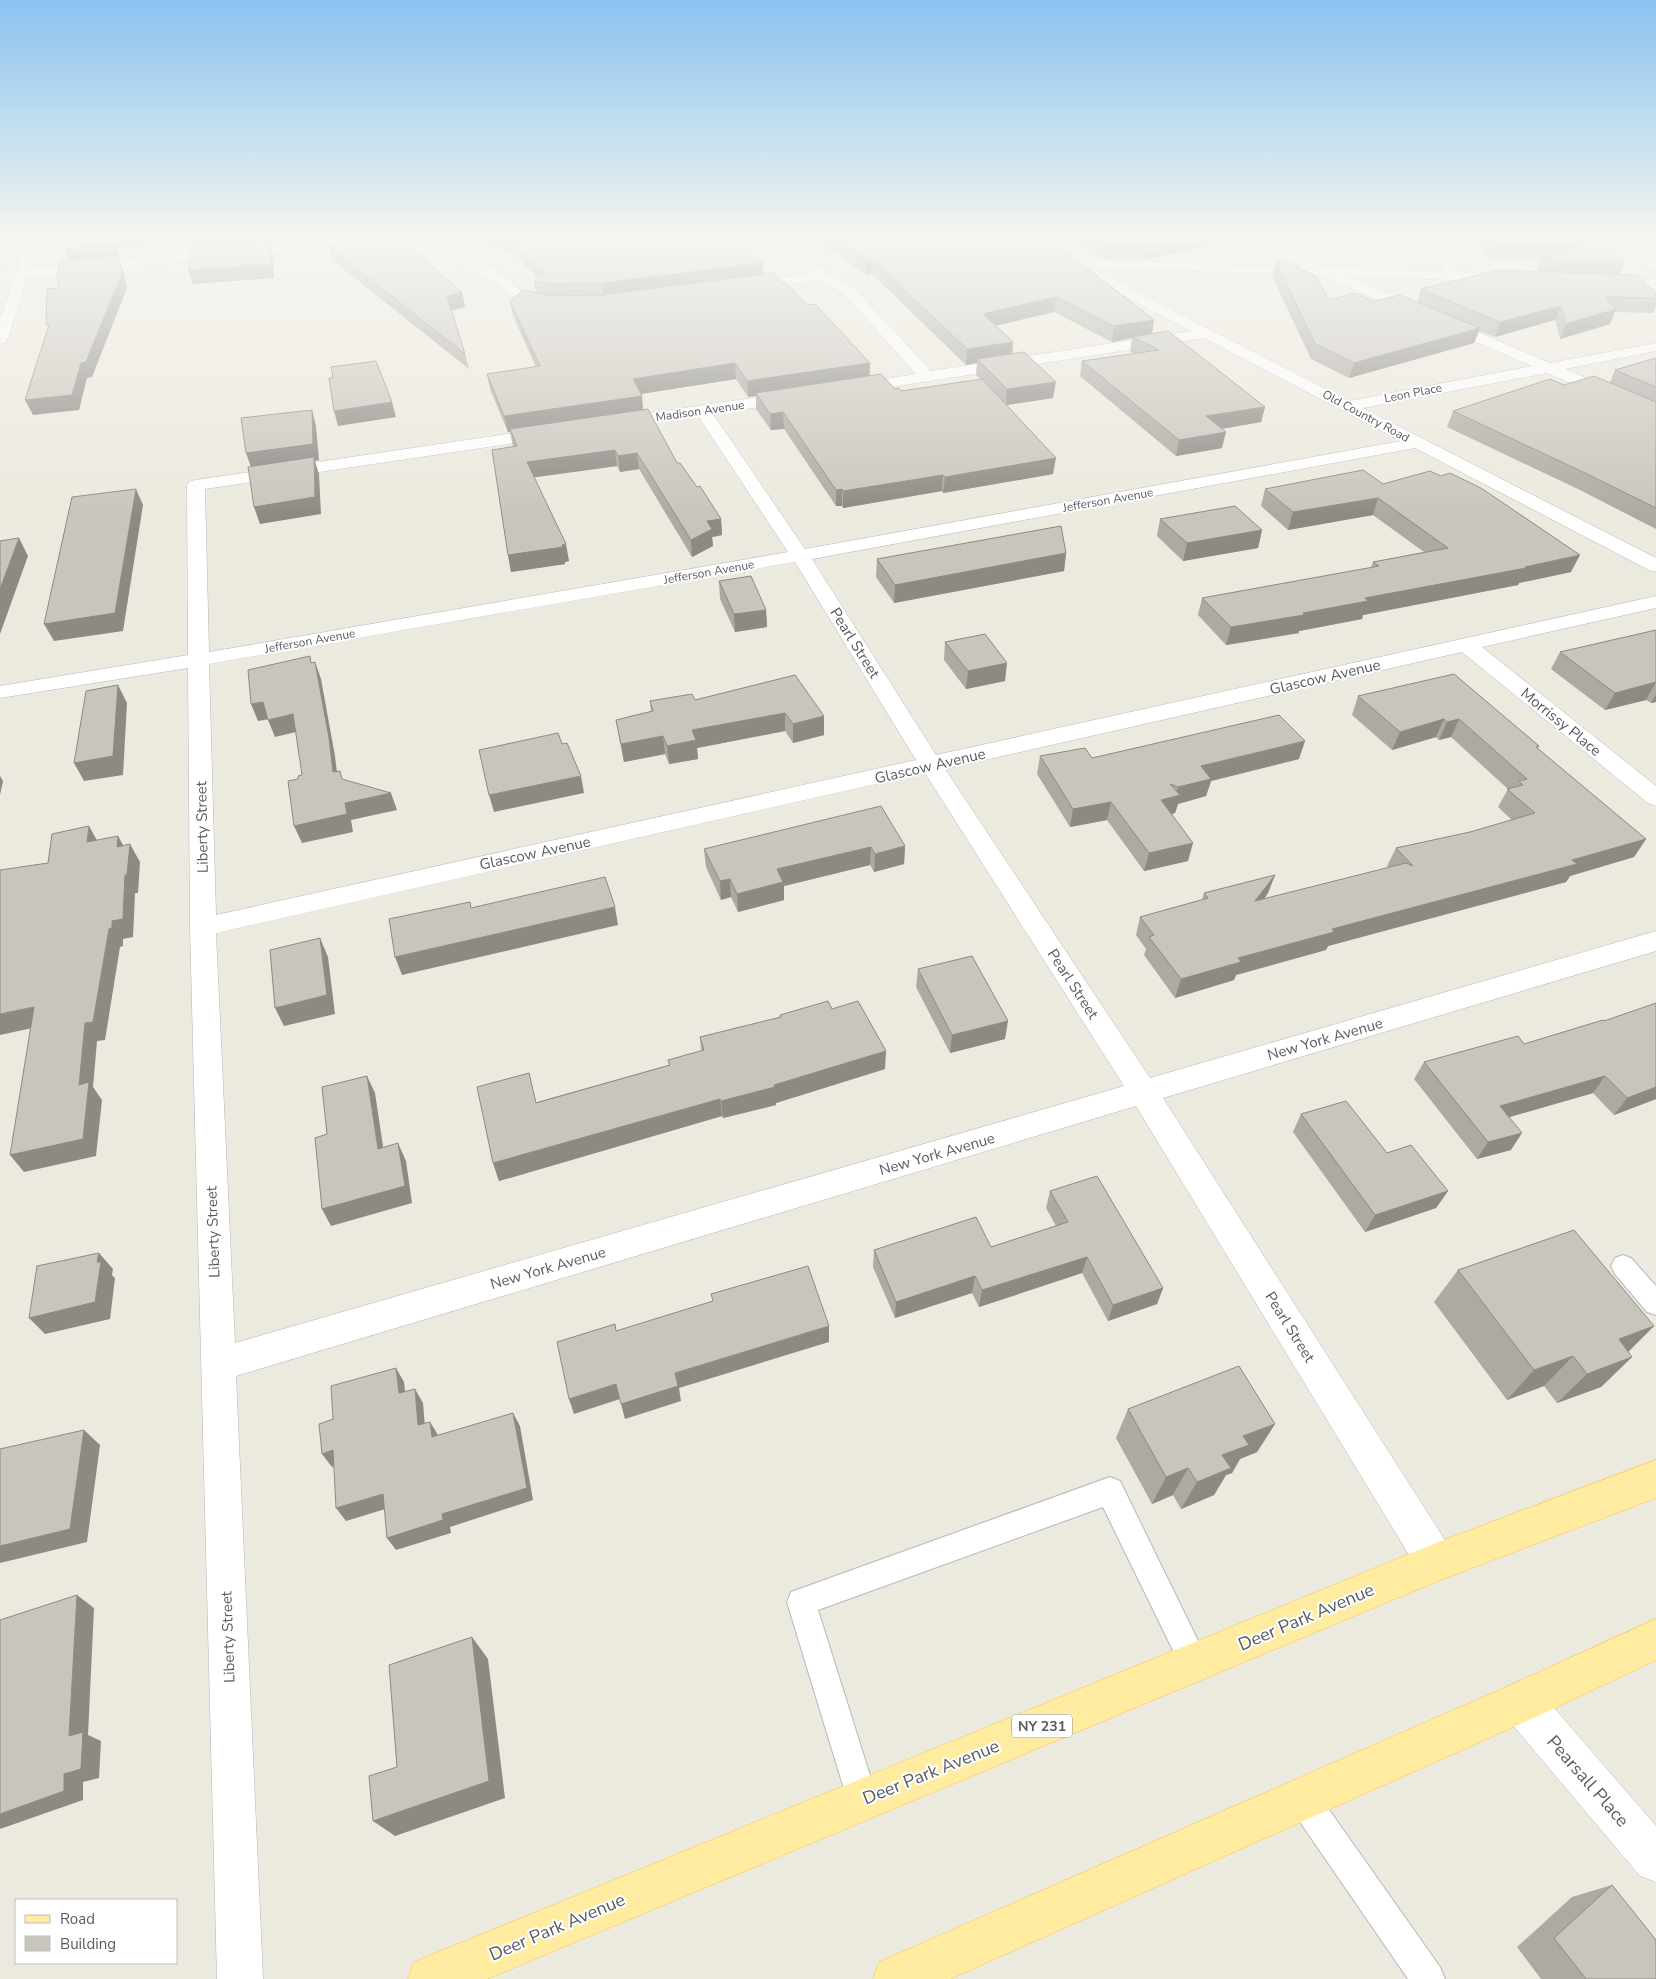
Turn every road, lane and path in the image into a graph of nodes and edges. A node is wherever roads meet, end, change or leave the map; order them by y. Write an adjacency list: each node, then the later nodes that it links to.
1 (886, 331): 7 (street)
2 (1198, 331): 4 (street, Old Country Road)
3 (1464, 331): 6 (street)
4 (1203, 334): 7 (street); 10 (street, Old Country Road)
5 (1656, 347): 6 (street, Leon Place)
6 (1550, 368): 10 (street, Leon Place); 12 (street)
7 (928, 377): 8 (street)
8 (840, 390)
9 (811, 395): 11 (street, Madison Avenue)
10 (1348, 406): 15 (street, Old Country Road)
11 (704, 411): 13 (street, Madison Avenue); 16 (street, Pearl Street)
12 (1656, 414)
13 (601, 425)
14 (564, 430): 20 (street, Liberty Street)
15 (1417, 443): 16 (street, Jefferson Avenue); 17 (street, Old Country Road)
16 (800, 556): 20 (street, Jefferson Avenue); 22 (street, Pearl Street)
17 (1656, 566)
18 (1656, 602): 19 (street, Glascow Avenue)
19 (1467, 646): 22 (street, Glascow Avenue); 23 (street, Morrissy Place)
20 (200, 660): 21 (street, Jefferson Avenue); 24 (street, Liberty Street)
21 (0, 692)
22 (931, 765): 24 (street, Glascow Avenue); 26 (street, Pearl Street)
23 (1656, 798)
24 (203, 926): 29 (street, Liberty Street)
25 (1656, 941): 26 (street, New York Avenue)
26 (1144, 1093): 29 (street, New York Avenue); 31 (street, Pearl Street)
27 (1623, 1266): 28 (lane)
28 (1656, 1304)
29 (218, 1364): 38 (street, Liberty Street)
30 (1656, 1479): 31 (main road, Deer Park Avenue / NY 231)
31 (1436, 1562): 33 (main road, Deer Park Avenue / NY 231)
32 (1656, 1639): 34 (main road)
33 (1194, 1663): 36 (main road, Deer Park Avenue / NY 231); 36 (lane)
34 (1521, 1702): 35 (main road); 37 (street, Pearsall Place)
35 (1302, 1798): 40 (main road); 41 (lane)
36 (862, 1801): 39 (main road, Deer Park Avenue / NY 231)
37 (1656, 1860)
38 (240, 1979)
39 (431, 1979)
40 (896, 1979)
41 (1428, 1979)

